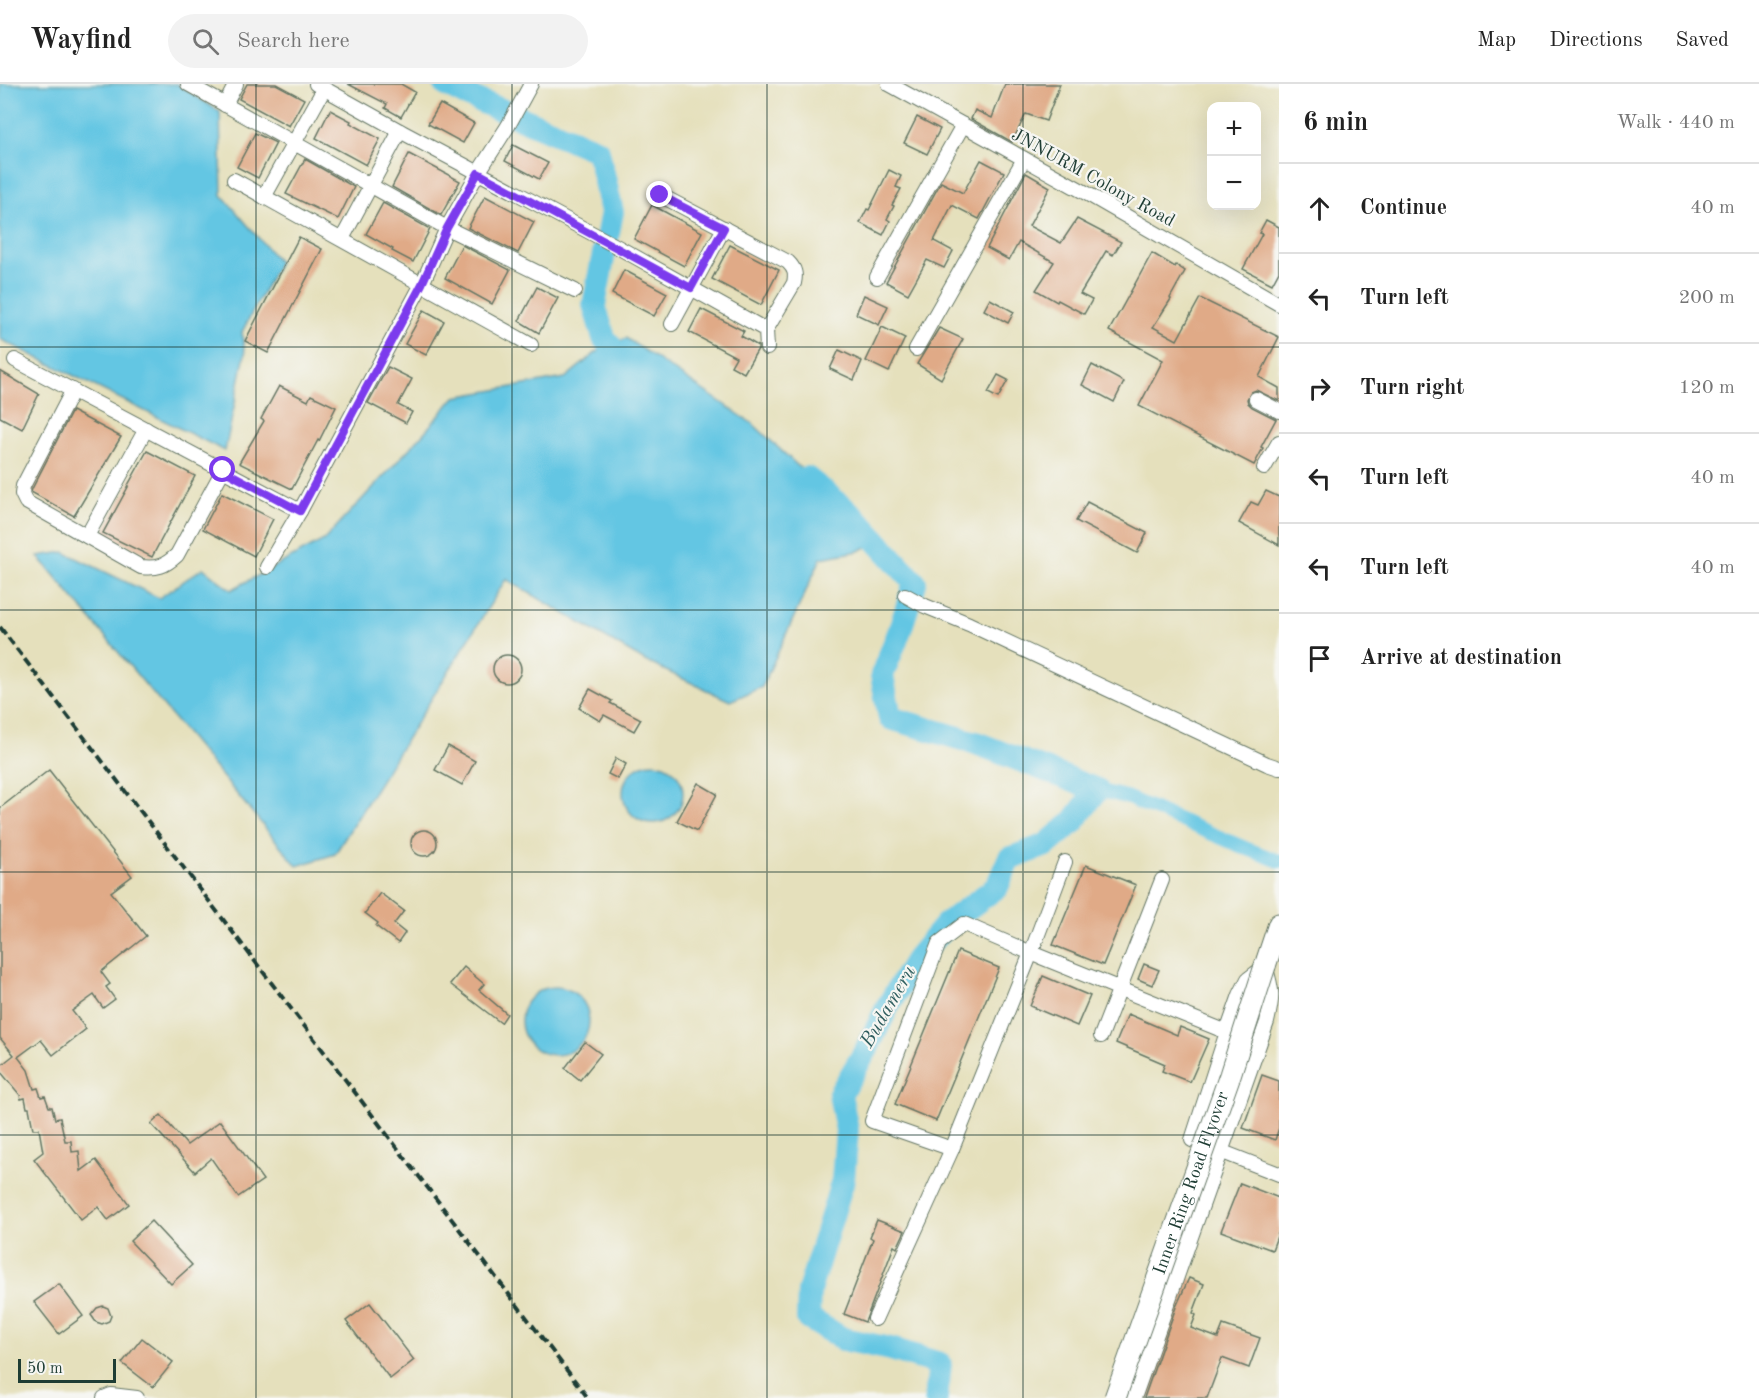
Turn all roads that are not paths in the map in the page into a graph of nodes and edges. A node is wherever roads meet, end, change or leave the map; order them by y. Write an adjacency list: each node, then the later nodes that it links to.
1 (188, 84): 7 (street)
2 (236, 84): 7 (street)
3 (888, 84): 5 (street, JNNURM Colony Road)
4 (320, 86): 9 (street); 10 (street)
5 (908, 88): 8 (street, JNNURM Colony Road)
6 (528, 90): 12 (street)
7 (225, 105): 10 (street)
8 (963, 125): 11 (street, JNNURM Colony Road); 20 (street)
9 (400, 131): 12 (street); 14 (street)
10 (294, 143): 14 (street); 16 (street)
11 (1024, 159): 24 (street, JNNURM Colony Road); 29 (street)
12 (478, 173): 17 (street); 22 (street)
13 (234, 180): 16 (street)
14 (371, 185): 17 (street); 19 (street)
15 (660, 195): 18 (street)
16 (264, 197): 19 (street)
17 (447, 228): 21 (street); 23 (street)
18 (724, 228): 22 (street); 26 (street)
19 (342, 239): 21 (street)
20 (877, 277)
21 (422, 284): 27 (street); 38 (street)
22 (691, 288): 25 (street); 26 (street)
23 (575, 291)
24 (1279, 304)
25 (672, 324)
26 (766, 330): 28 (street)
27 (531, 345)
28 (767, 348)
29 (916, 349)
30 (15, 360): 31 (street)
31 (73, 390): 34 (street); 39 (street)
32 (1256, 399): 33 (street)
33 (1279, 411)
34 (146, 429): 37 (street); 39 (street)
35 (1279, 442): 36 (street)
36 (1264, 468)
37 (223, 470): 38 (street); 39 (street)
38 (300, 511): 40 (street)
39 (87, 536)
40 (267, 567)
41 (905, 595): 42 (street)
42 (1279, 768)
43 (1065, 862): 46 (street)
44 (1162, 880): 48 (street)
45 (1279, 924): 47 (main road, Inner Ring Road Flyover)
46 (1031, 953): 48 (street); 51 (street); 51 (street)
47 (1266, 966): 49 (street); 52 (street); 57 (main road, Inner Ring Road Flyover, bridge)
48 (1121, 989): 49 (street); 50 (street)
49 (1227, 1032): 52 (street)
50 (1101, 1036)
51 (952, 1149): 54 (street)
52 (1221, 1150): 53 (street); 58 (street)
53 (1279, 1174)
54 (875, 1319)
55 (104, 1398): 56 (street)
56 (137, 1398)
57 (1115, 1398)
58 (1134, 1398)

